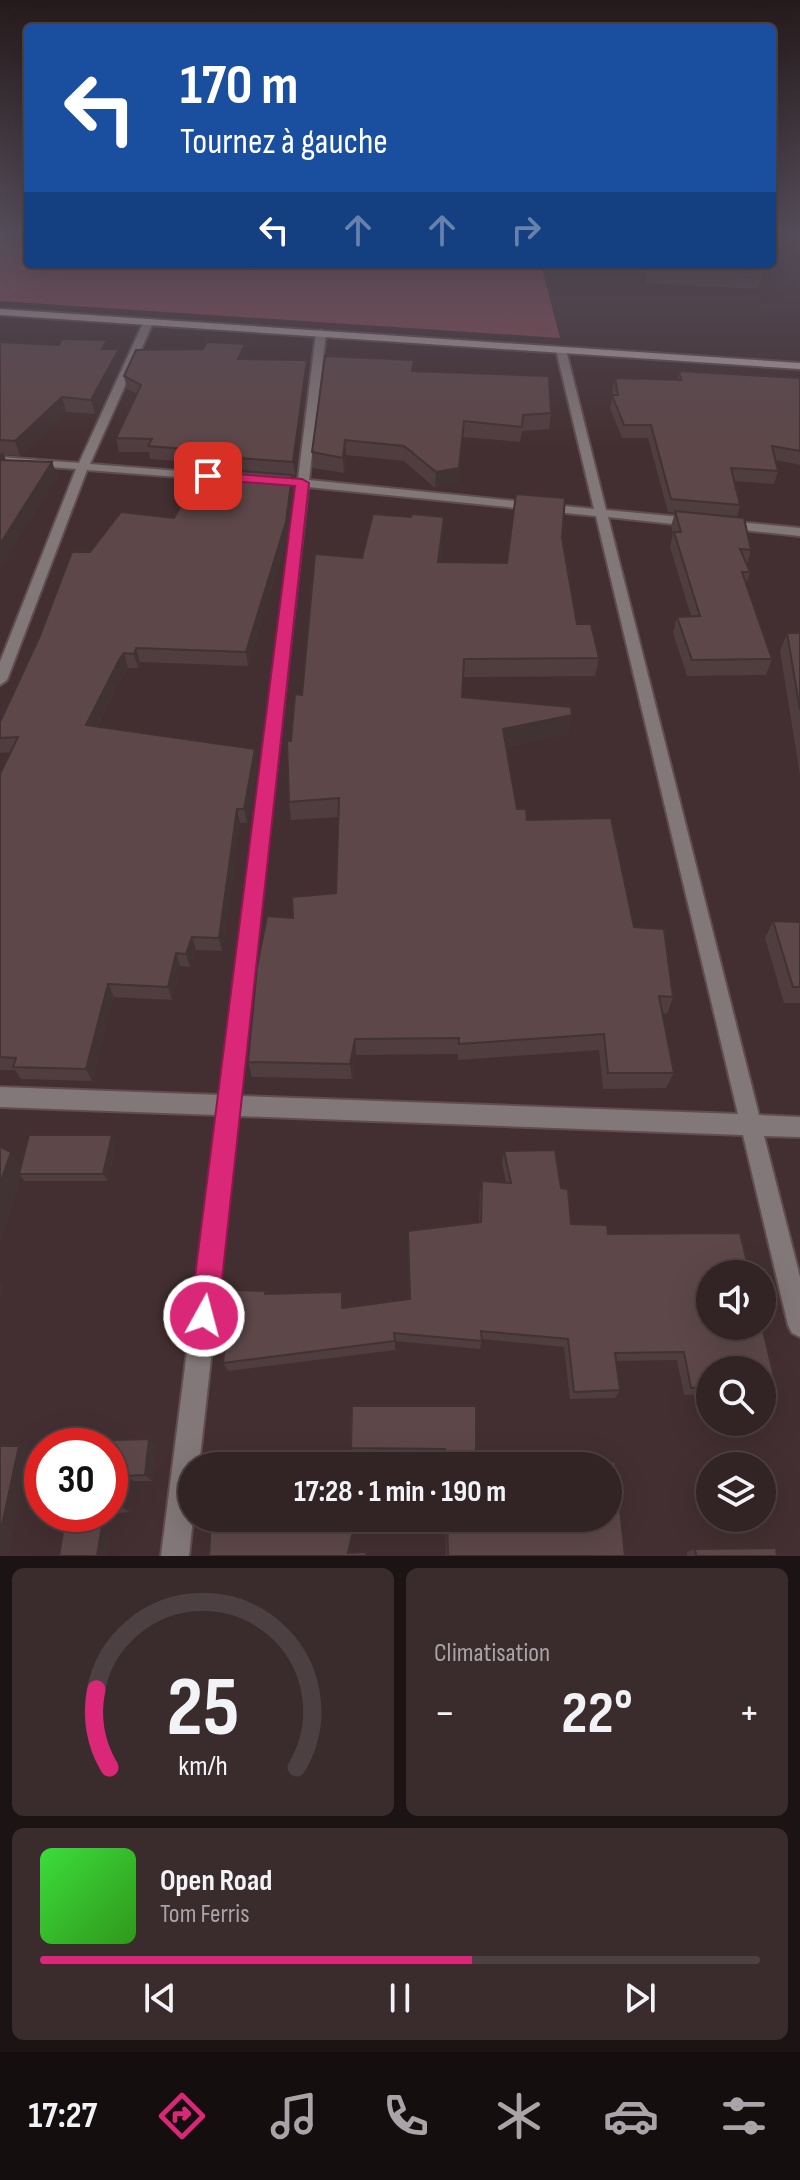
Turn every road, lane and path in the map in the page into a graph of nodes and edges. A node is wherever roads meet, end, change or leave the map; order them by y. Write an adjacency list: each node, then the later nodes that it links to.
1 (0, 312): 2 (main road)
2 (148, 323): 3 (main road); 7 (street)
3 (321, 333): 4 (main road); 9 (street)
4 (561, 350): 5 (main road); 10 (street)
5 (800, 366)
6 (0, 460): 7 (street)
7 (83, 467): 8 (street); 12 (street)
8 (239, 479)
9 (294, 482): 10 (street); 14 (street)
10 (602, 514): 11 (street); 15 (street)
11 (800, 532)
12 (0, 680)
13 (0, 1097): 14 (street)
14 (230, 1107): 15 (street); 18 (street)
15 (751, 1127): 16 (street); 17 (street)
16 (800, 1127)
17 (800, 1325)
18 (175, 1556)

